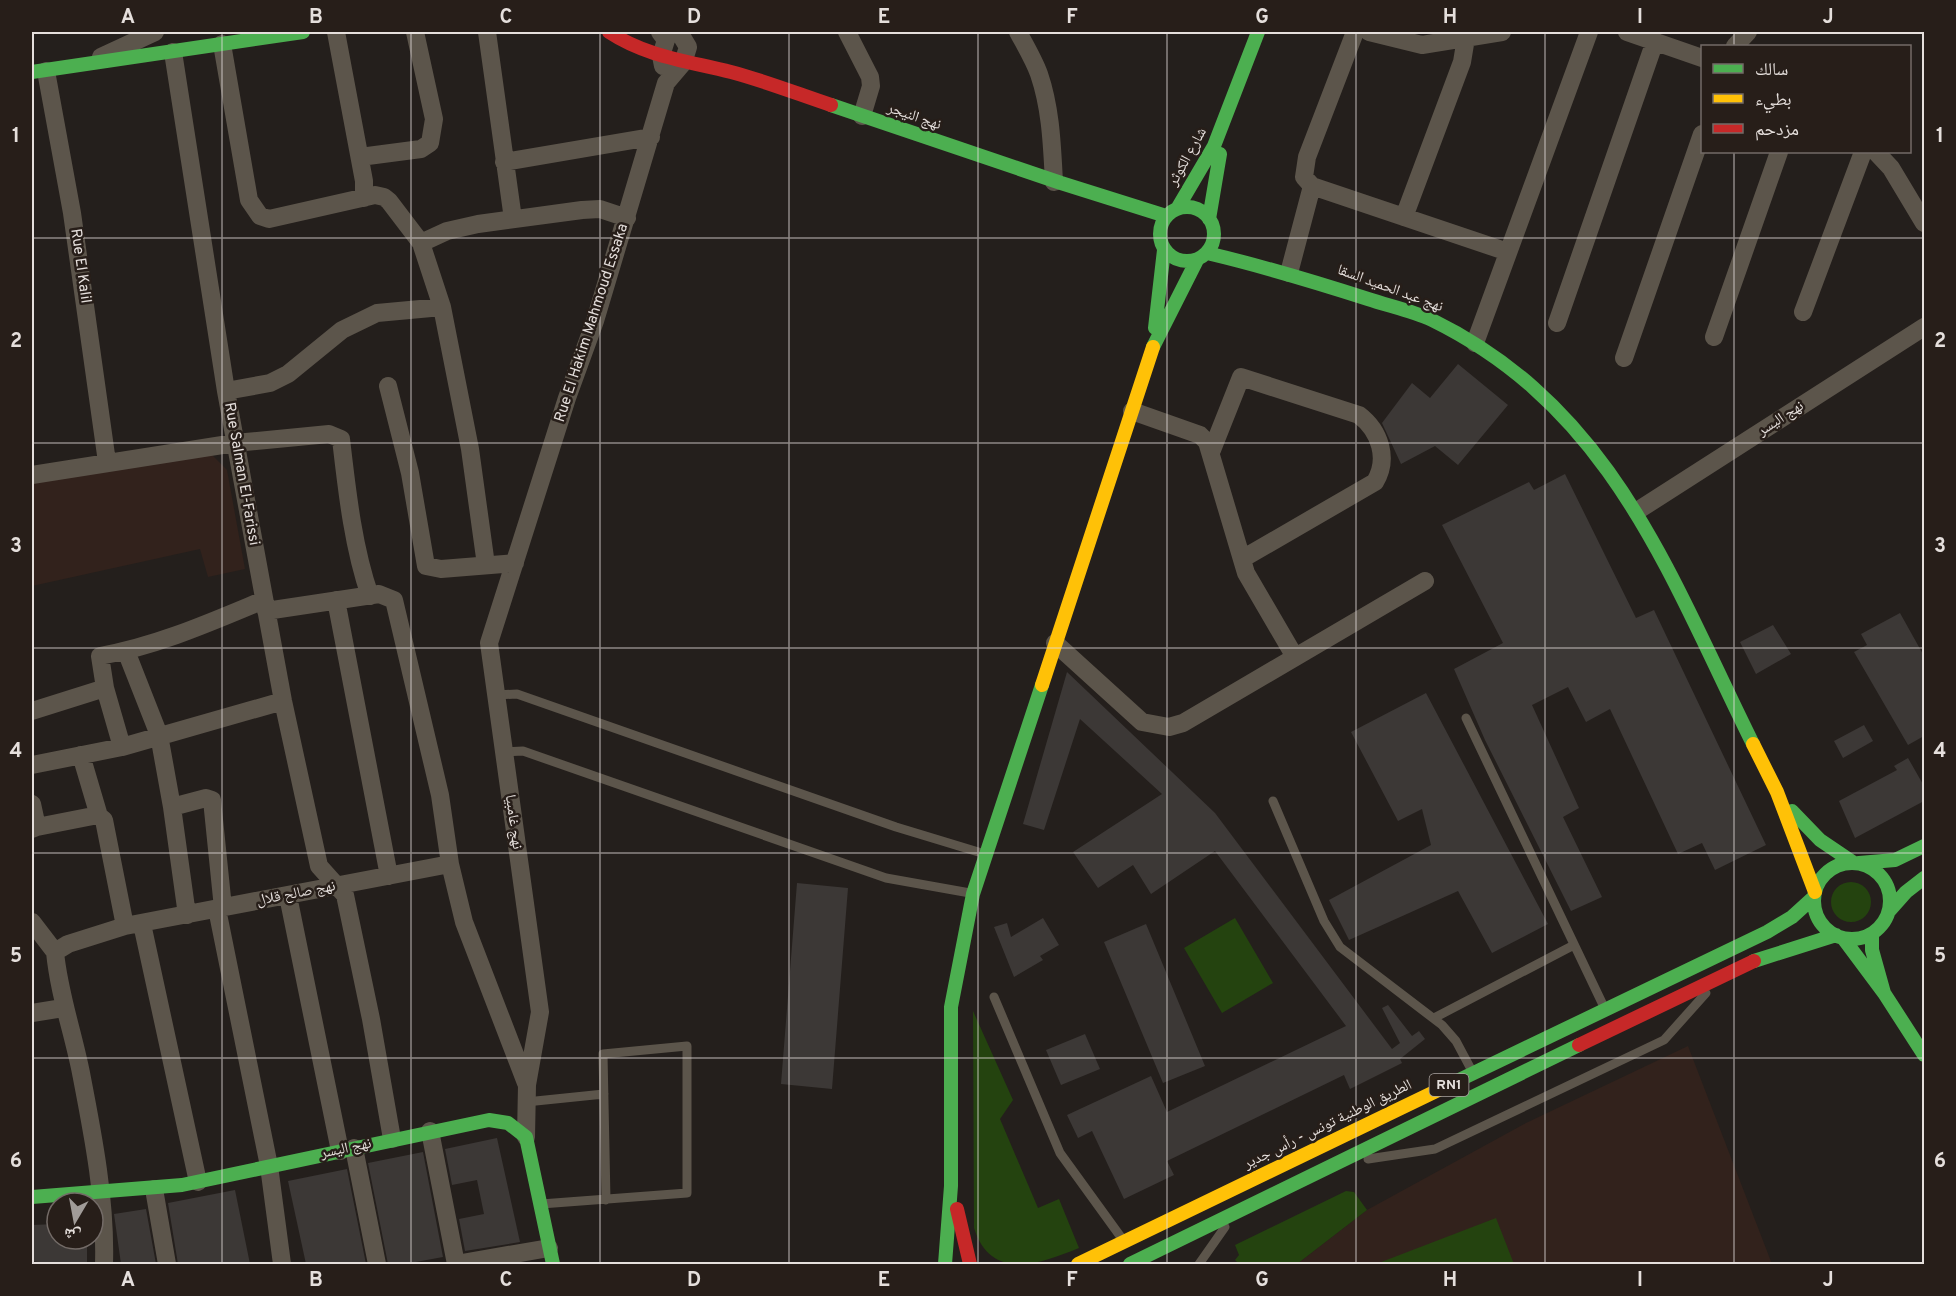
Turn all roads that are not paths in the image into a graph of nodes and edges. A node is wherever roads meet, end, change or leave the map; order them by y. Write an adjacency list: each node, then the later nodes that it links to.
1 (155, 32): 22 (street)
2 (303, 32): 18 (main road)
3 (336, 32): 31 (street)
4 (415, 32): 31 (street)
5 (487, 32): 32 (street)
6 (609, 32): 19 (main road)
7 (647, 32): 19 (main road)
8 (847, 32): 24 (street)
9 (1018, 32): 33 (street)
10 (1258, 32): 25 (main road, شارع الكوثر)
11 (1355, 32): 34 (street)
12 (1369, 32): 16 (street)
13 (1502, 32): 16 (street)
14 (1589, 32): 46 (street)
15 (1627, 32): 17 (street)
16 (1466, 38): 39 (street)
17 (1655, 41): 21 (street); 51 (street)
18 (222, 44): 20 (main road); 36 (street)
19 (673, 45): 24 (main road, نهج النيجر); 26 (street, Rue El Hakim Mahmoud Essaka)
20 (173, 52): 22 (main road); 58 (street, Rue Salman El-Farissi)
21 (1701, 58)
22 (80, 67): 23 (main road)
23 (39, 72): 62 (street, Rue El Kalil)
24 (862, 116): 33 (main road, نهج النيجر)
25 (1227, 119): 37 (main road, شارع الكوثر); 43 (main road, شارع الكوثر)
26 (651, 137): 32 (street); 40 (street, Rue El Hakim Mahmoud Essaka)
27 (1701, 137): 56 (street)
28 (1779, 153): 53 (street)
29 (1863, 153): 50 (street)
30 (1877, 153): 42 (street)
31 (360, 157): 36 (street)
32 (504, 162): 41 (street)
33 (1054, 182): 35 (main road, نهج النيجر)
34 (1312, 186): 39 (street); 48 (street)
35 (1074, 189): 37 (main road); 38 (main road)
36 (364, 198): 45 (street)
37 (1172, 212): 43 (main road); 44 (main road)
38 (1122, 216)
39 (1404, 217): 46 (street)
40 (627, 218): 41 (street); 66 (street, Rue El Hakim Mahmoud Essaka)
41 (513, 219): 45 (street)
42 (1924, 223)
43 (1212, 225): 47 (main road); 48 (main road, نهج عبد الحميد السقا)
44 (1158, 240): 47 (main road); 55 (main road)
45 (421, 243): 49 (street)
46 (1508, 252): 54 (street)
47 (1202, 257): 48 (main road, نهج عبد الحميد السقا); 55 (main road)
48 (1281, 271): 54 (main road, نهج عبد الحميد السقا)
49 (442, 307): 58 (street); 67 (street)
50 (1803, 312)
51 (1557, 323)
52 (1924, 327): 64 (street, نهج اليسر)
53 (1714, 337)
54 (1474, 343): 64 (main road, نهج عبد الحميد السقا)
55 (1153, 346): 59 (main road)
56 (1624, 358)
57 (388, 386): 67 (street)
58 (226, 391): 60 (street, Rue Salman El-Farissi)
59 (1132, 411): 61 (street); 72 (main road)
60 (236, 443): 62 (street); 69 (street); 71 (street, Rue Salman El-Farissi)
61 (1212, 450): 65 (street); 65 (street)
62 (107, 462): 63 (street)
63 (32, 475)
64 (1637, 511): 85 (main road, نهج عبد الحميد السقا)
65 (1242, 558): 74 (street)
66 (514, 562): 67 (street); 76 (street, نهج غامبيا)
67 (486, 565)
68 (1425, 581): 74 (street)
69 (370, 596): 70 (street); 94 (street)
70 (336, 600): 71 (street); 95 (street)
71 (265, 606): 73 (street); 77 (street, Rue Salman El-Farissi)
72 (1055, 644): 74 (street); 92 (main road)
73 (126, 651): 75 (street); 80 (street)
74 (1295, 657)
75 (105, 688): 78 (street); 81 (street)
76 (494, 695): 82 (street, نهج غامبيا); 92 (lane)
77 (283, 701): 80 (street); 97 (street, Rue Salman El-Farissi)
78 (32, 711)
79 (1466, 718): 108 (lane)
80 (159, 735): 81 (street); 88 (street)
81 (122, 747): 83 (street)
82 (503, 752): 98 (lane); 119 (street, نهج غامبيا)
83 (81, 755): 84 (street); 89 (street)
84 (32, 765)
85 (1777, 792): 93 (main road); 99 (main road)
86 (1273, 801): 116 (lane)
87 (32, 804): 90 (street)
88 (172, 807): 101 (street); 103 (street)
89 (99, 816): 90 (street); 105 (street)
90 (34, 828)
91 (1924, 846): 93 (main road, RN1)
92 (985, 854): 98 (main road)
93 (1857, 863): 99 (main road, RN1); 102 (main road)
94 (450, 864): 95 (street, نهج صالح قلال); 119 (street)
95 (389, 876): 97 (street, نهج صالح قلال)
96 (1924, 878): 102 (main road)
97 (338, 886): 100 (street, نهج صالح قلال); 123 (street, Rue Salman El-Farissi)
98 (973, 894): 128 (main road)
99 (1815, 894): 107 (main road); 114 (main road, الطريق الوطنية تونس - رأس جدير / RN1)
100 (288, 896): 101 (street, نهج صالح قلال); 124 (street)
101 (220, 909): 103 (street, نهج صالح قلال); 126 (street)
102 (1890, 910): 106 (main road)
103 (187, 915): 105 (street, نهج صالح قلال)
104 (32, 924): 109 (street)
105 (134, 925): 109 (street, نهج صالح قلال); 127 (street)
106 (1872, 934): 107 (main road, RN1); 111 (main road)
107 (1840, 937): 110 (main road, RN1); 111 (main road)
108 (1574, 945): 114 (lane); 116 (lane)
109 (55, 952): 113 (street)
110 (1720, 976): 125 (main road, RN1); 125 (lane)
111 (1884, 993): 117 (main road)
112 (994, 997): 135 (lane)
113 (63, 1008): 115 (street); 130 (street)
114 (1605, 1009): 118 (main road, الطريق الوطنية تونس - رأس جدير / RN1)
115 (32, 1013)
116 (1434, 1018): 118 (lane)
117 (1924, 1056)
118 (1473, 1073): 135 (main road, الطريق الوطنية تونس - رأس جدير / RN1)
119 (526, 1093): 120 (lane); 122 (street)
120 (604, 1094): 132 (lane); 132 (lane)
121 (430, 1131): 122 (main road, نهج اليسر); 123 (main road, نهج اليسر); 140 (street)
122 (526, 1137): 133 (main road)
123 (392, 1139): 124 (main road, نهج اليسر)
124 (347, 1149): 126 (main road, نهج اليسر); 139 (street)
125 (1339, 1162): 134 (main road, RN1)
126 (268, 1166): 127 (main road, نهج اليسر); 138 (street)
127 (198, 1182): 129 (main road, نهج اليسر)
128 (951, 1186): 141 (main road); 142 (main road)
129 (154, 1189): 131 (main road, نهج اليسر); 137 (street)
130 (101, 1191)
131 (105, 1194)
132 (606, 1200): 133 (lane)
133 (542, 1204): 136 (main road)
134 (1236, 1212): 144 (main road, RN1); 145 (lane)
135 (1124, 1242): 143 (main road, الطريق الوطنية تونس - رأس جدير / RN1)
136 (551, 1256): 140 (street)
137 (167, 1264)
138 (282, 1264)
139 (377, 1264)
140 (456, 1264)
141 (945, 1264)
142 (970, 1264)
143 (1078, 1264)
144 (1130, 1264)
145 (1199, 1264)

